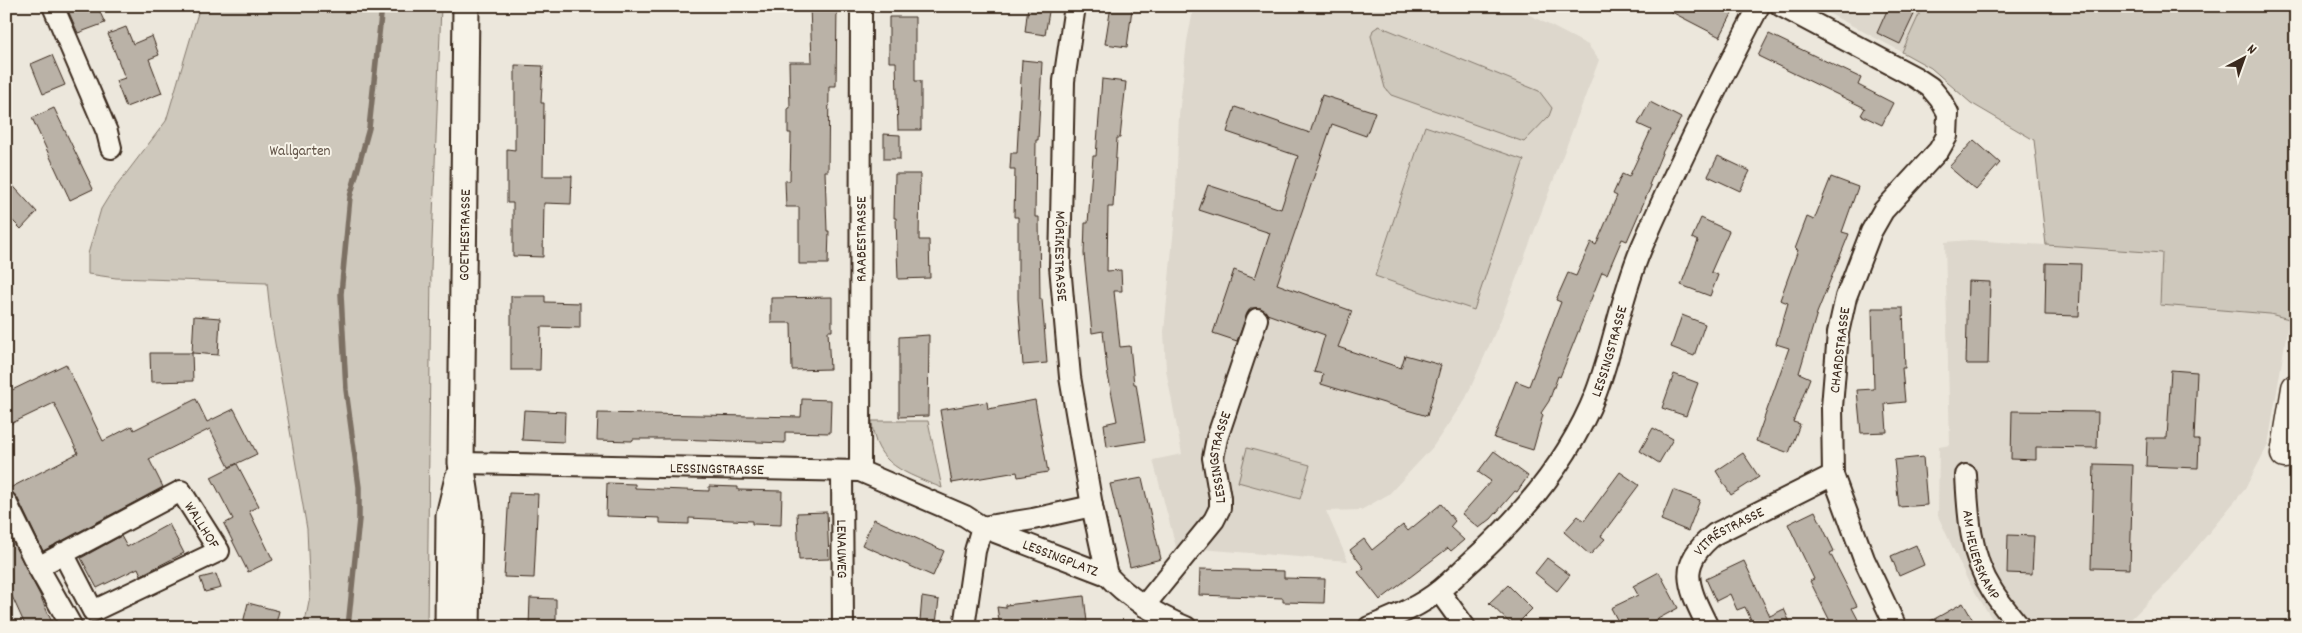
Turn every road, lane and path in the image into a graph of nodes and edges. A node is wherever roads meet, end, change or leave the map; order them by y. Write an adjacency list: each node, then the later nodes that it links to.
1 (52, 6): 7 (street)
2 (466, 6): 11 (main road, GOETHESTRASSE)
3 (861, 6): 12 (street, RAABESTRASSE)
4 (1075, 6): 16 (street, MÖRIKESTRASSE)
5 (1759, 6): 22 (street, LESSINGSTRASSE)
6 (1781, 6): 13 (street, CHARDSTRASSE)
7 (111, 148)
8 (1257, 319): 23 (street, LESSINGSTRASSE)
9 (2296, 388): 10 (highway)
10 (2285, 454)
11 (462, 463): 12 (street, LESSINGSTRASSE); 25 (main road, GOETHESTRASSE); 26 (main road, GOETHESTRASSE)
12 (851, 472): 17 (street, LESSINGSTRASSE); 27 (street, LENAUWEG)
13 (1833, 475): 32 (street, VITRÉSTRASSE); 33 (street, CHARDSTRASSE)
14 (1966, 475): 34 (street, AM HEUERSKAMP)
15 (6, 502): 20 (street)
16 (1092, 506): 18 (street, LESSINGPLATZ); 21 (street, LESSINGPLATZ)
17 (965, 516): 18 (street, LESSINGPLATZ)
18 (982, 527): 21 (street, LESSINGPLATZ); 28 (street)
19 (63, 554): 19 (street, WALLHOF); 20 (street, WALLHOF)
20 (38, 567): 24 (street)
21 (1107, 575): 23 (street)
22 (1439, 591): 30 (street, LESSINGSTRASSE); 31 (street)
23 (1144, 606): 29 (street)
24 (72, 627)
25 (448, 627)
26 (467, 627)
27 (843, 627)
28 (964, 627)
29 (1186, 627)
30 (1369, 627)
31 (1465, 627)
32 (1708, 627)
33 (1896, 627)
34 (2020, 627)

